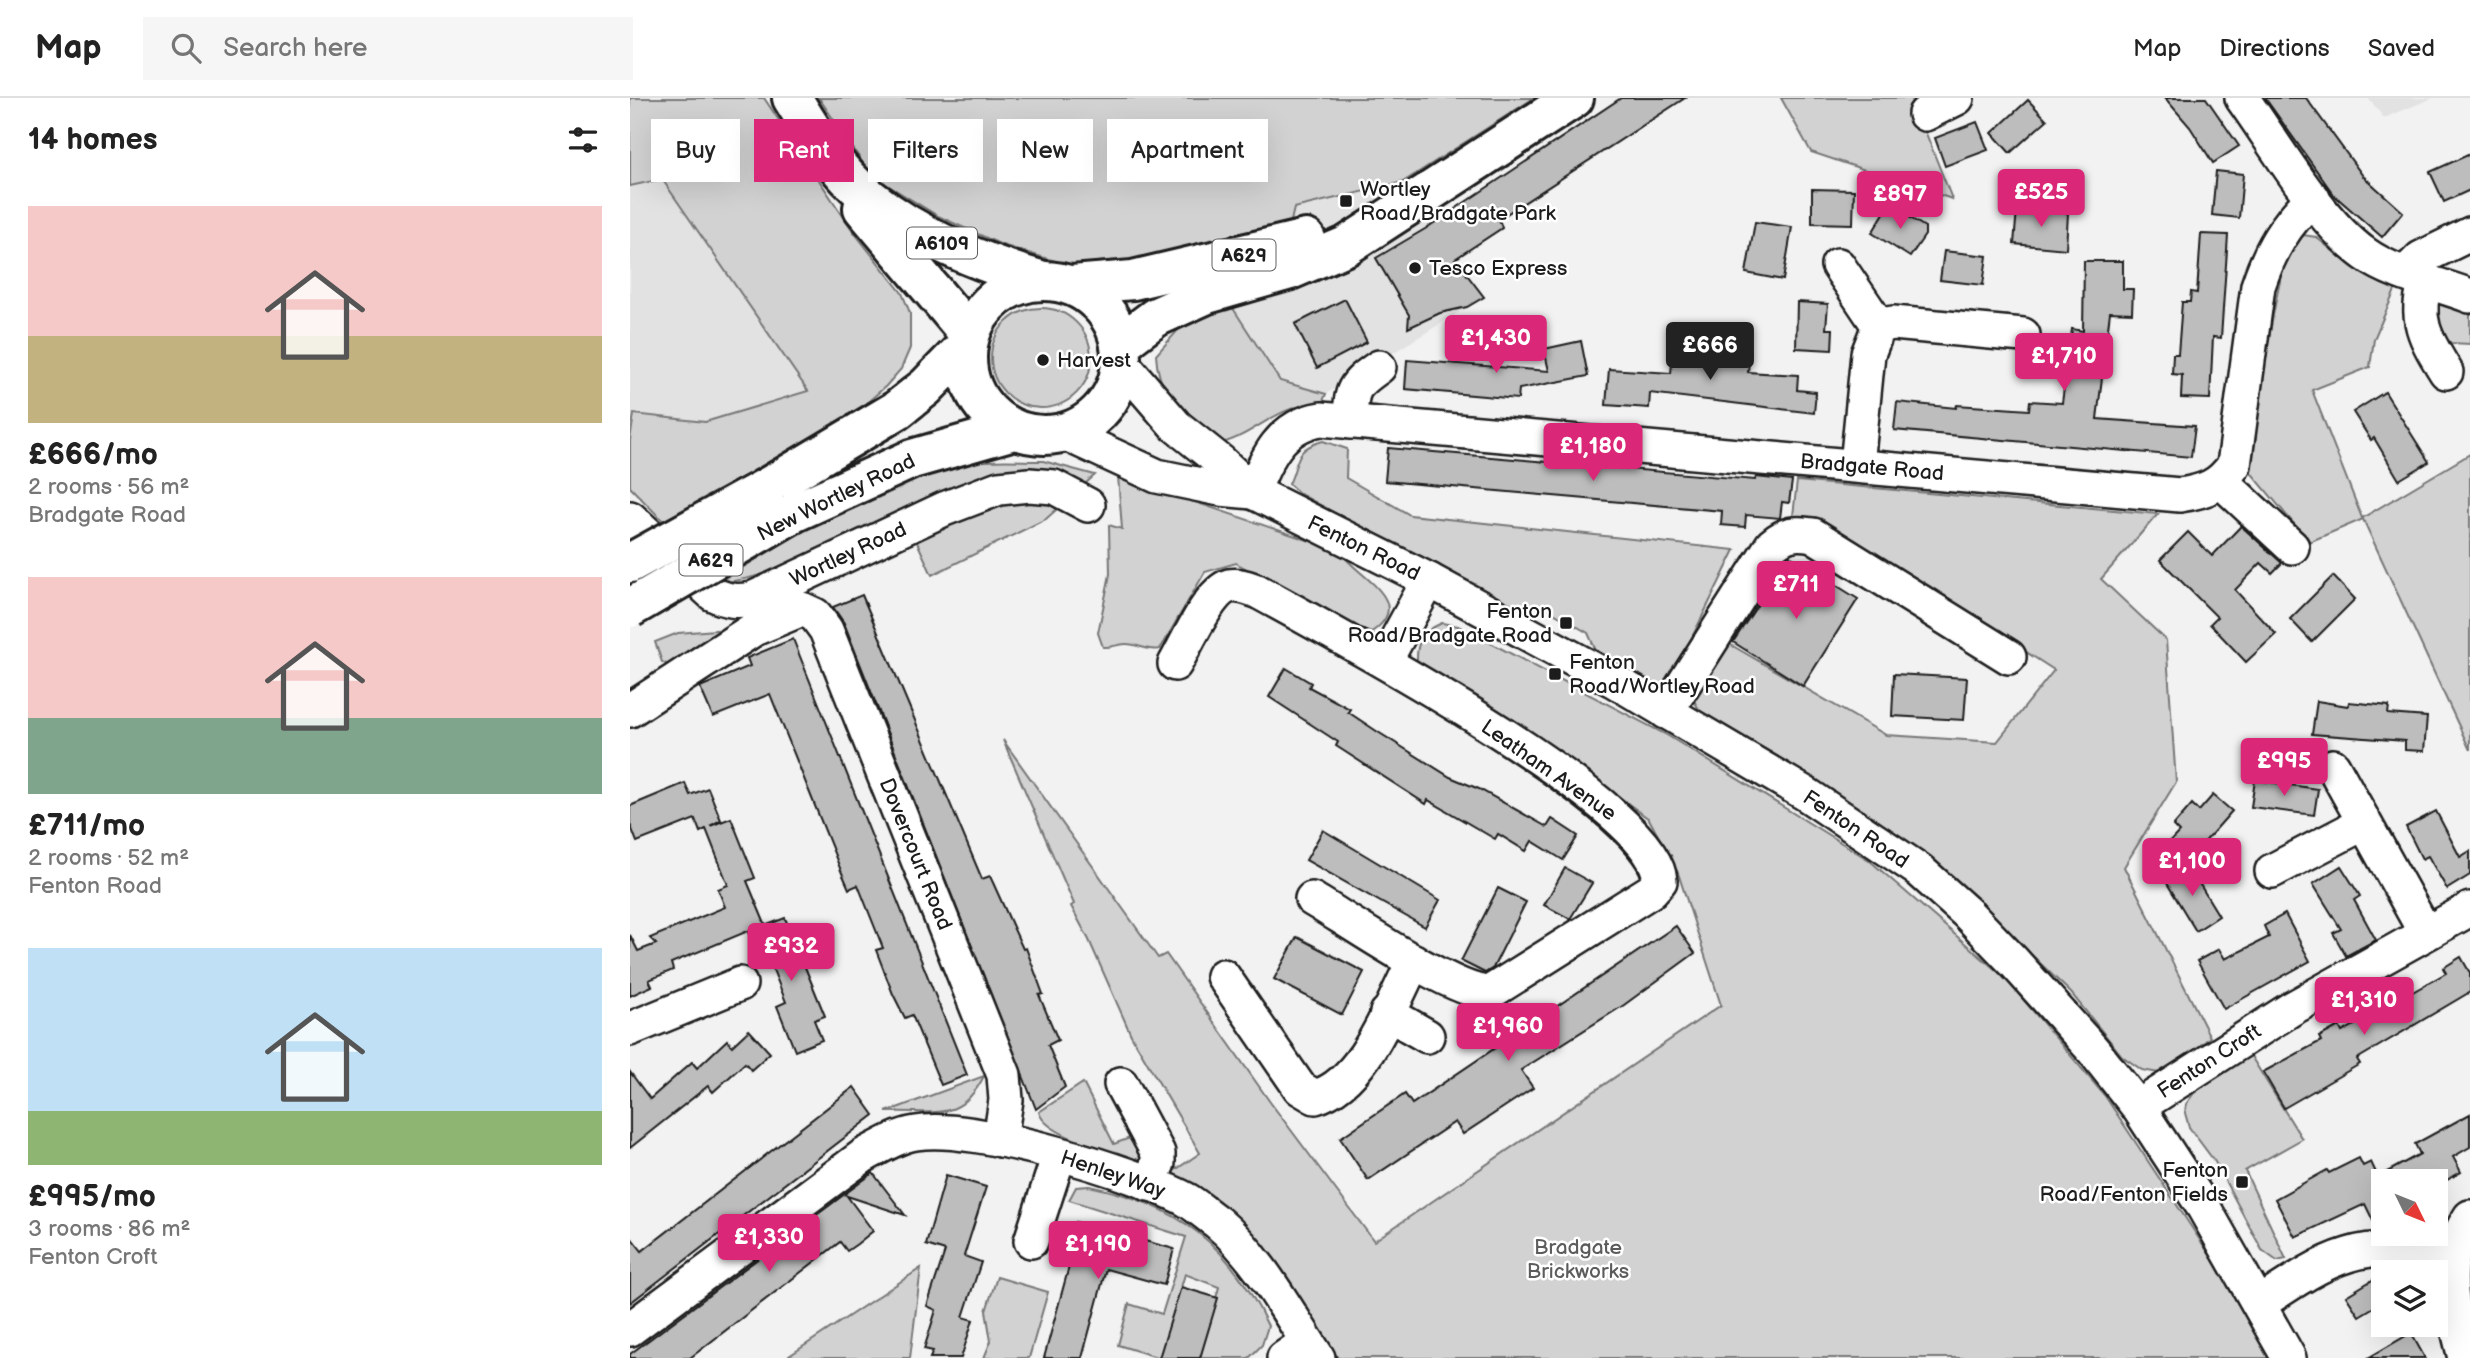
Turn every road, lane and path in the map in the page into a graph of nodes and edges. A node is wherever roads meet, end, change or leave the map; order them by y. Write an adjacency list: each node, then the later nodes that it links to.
1 (792, 98): 6 (main road, A6109)
2 (1574, 98): 8 (main road, A629)
3 (1956, 98): 5 (street)
4 (2242, 98): 7 (street)
5 (1925, 114)
6 (855, 184): 12 (main road, A6109); 16 (main road, A6109)
7 (2313, 198): 11 (street); 24 (street)
8 (1411, 204): 12 (main road, A629); 17 (main road, A629)
9 (2470, 234): 11 (street)
10 (1838, 265): 14 (street)
11 (2417, 276): 13 (street); 19 (street)
12 (1056, 283): 16 (main road, A629); 17 (main road)
13 (2470, 296)
14 (1879, 326): 15 (street); 23 (street)
15 (2023, 335)
16 (968, 340): 21 (main road, A629); 26 (main road, New Wortley Road / A629)
17 (1121, 353): 22 (main road, A629); 25 (street, Fenton Road)
18 (1379, 367): 20 (street)
19 (2446, 372)
20 (1350, 422): 23 (street, Bradgate Road); 25 (street, Bradgate Road)
21 (1014, 430): 22 (main road, A629); 26 (main road, New Wortley Road / A629)
22 (1064, 433): 25 (street, Fenton Road)
23 (1857, 465): 24 (street, Bradgate Road)
24 (2222, 482): 29 (street)
25 (1253, 492): 31 (street, Fenton Road)
26 (780, 500): 30 (main road, New Wortley Road / A629, bridge); 32 (main road, New Wortley Road / A629, bridge)
27 (1088, 505): 28 (street, Wortley Road)
28 (630, 518)
29 (2292, 547)
30 (630, 563)
31 (1429, 580): 34 (street); 37 (street, Fenton Road)
32 (630, 608)
33 (2009, 657): 37 (street)
34 (1385, 662): 35 (street); 44 (street, Leatham Avenue)
35 (1175, 664)
36 (630, 710): 52 (street, Dovercourt Road)
37 (1666, 712): 51 (street, Fenton Road)
38 (2333, 766): 39 (street)
39 (2364, 823): 40 (street); 43 (street)
40 (2272, 871)
41 (1312, 899): 44 (street, Leatham Avenue)
42 (2470, 909): 43 (street, Fenton Croft)
43 (2425, 932): 51 (street, Fenton Croft)
44 (1414, 961): 47 (street)
45 (1223, 976): 47 (street)
46 (740, 985): 48 (street)
47 (1387, 1013): 49 (street)
48 (630, 1028)
49 (1427, 1037)
50 (1121, 1084): 54 (street)
51 (2138, 1107): 58 (street, Fenton Road)
52 (1000, 1140): 53 (street, Henley Way); 59 (street, Henley Way)
53 (1059, 1154): 54 (street, Henley Way); 56 (street)
54 (1149, 1184): 60 (street, Henley Way)
55 (2470, 1217): 57 (street)
56 (1031, 1241)
57 (2450, 1258): 58 (street); 62 (street)
58 (2259, 1304): 61 (street, Fenton Road)
59 (630, 1329)
60 (1303, 1353)
61 (2289, 1358)
62 (2465, 1358)

